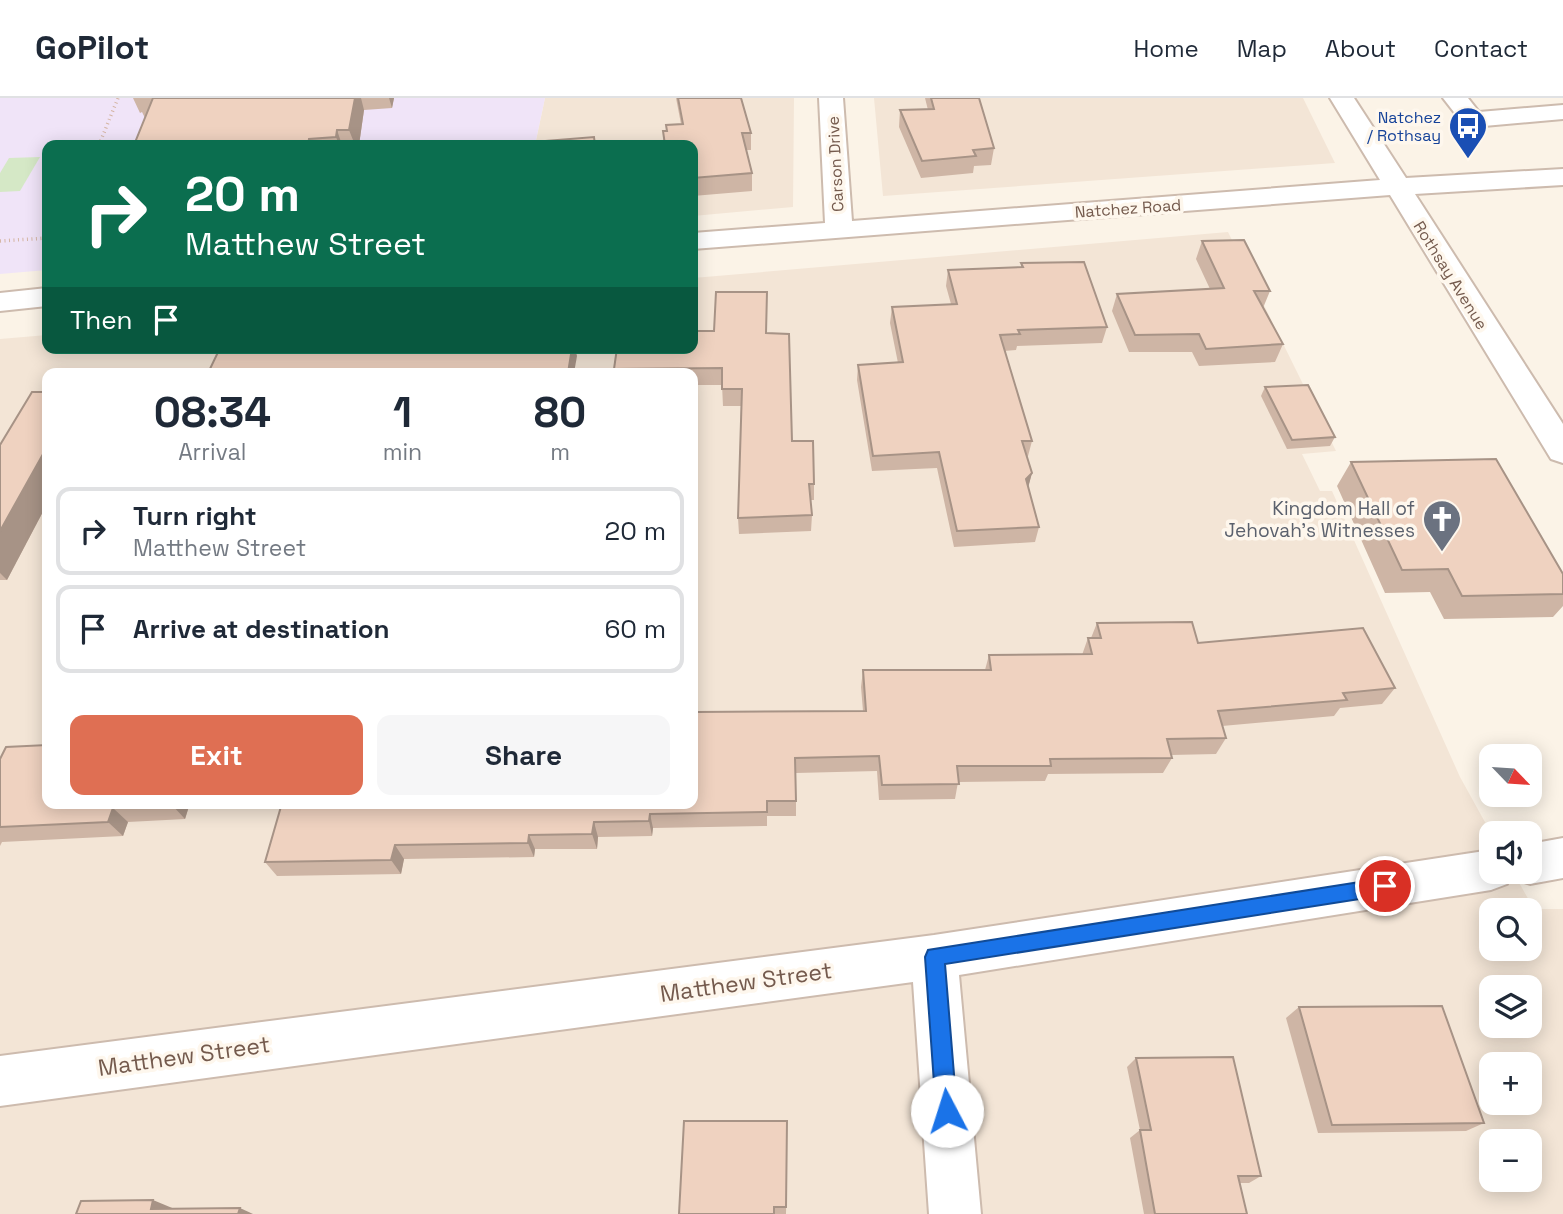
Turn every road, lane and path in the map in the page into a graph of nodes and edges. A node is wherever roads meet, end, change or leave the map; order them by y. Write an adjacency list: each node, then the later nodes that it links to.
1 (118, 98): 6 (path)
2 (831, 98): 9 (street, Carson Drive)
3 (1342, 98): 8 (street, Rothsay Avenue)
4 (1455, 98): 5 (street)
5 (1563, 112)
6 (101, 140)
7 (1563, 177): 8 (street, Natchez Road)
8 (1396, 187): 9 (street, Natchez Road); 15 (street, Rothsay Avenue)
9 (839, 230): 12 (street, Natchez Road)
10 (42, 237): 11 (path)
11 (0, 241)
12 (698, 241)
13 (42, 298): 14 (street)
14 (0, 302)
15 (1563, 451)
16 (1563, 858): 17 (street)
17 (1542, 861)
18 (1479, 872): 19 (street, Matthew Street)
19 (934, 957): 20 (street, Matthew Street); 21 (street)
20 (0, 1081)
21 (955, 1214)

